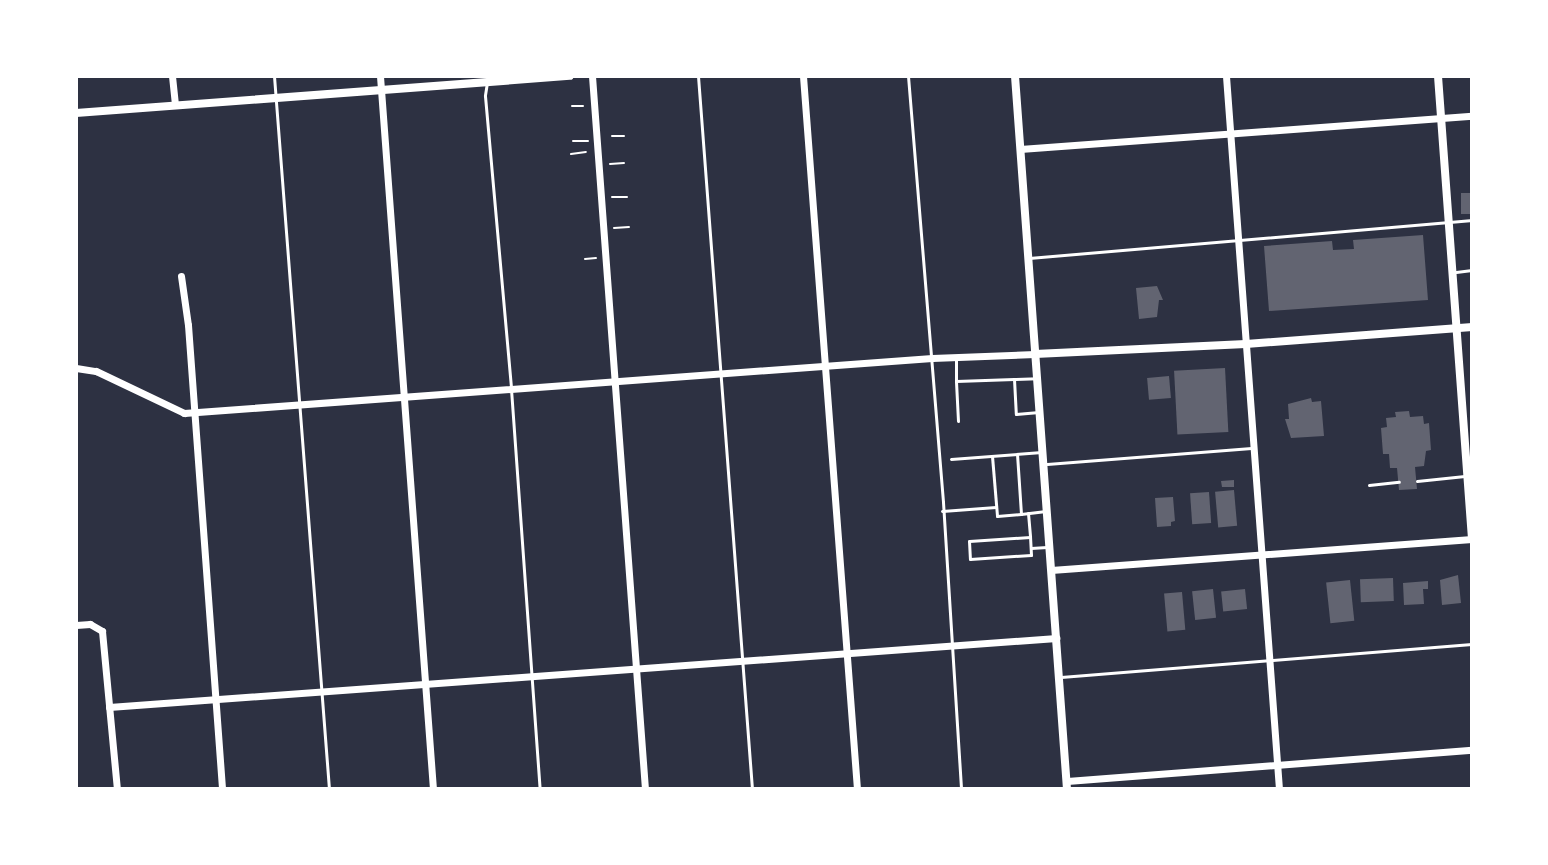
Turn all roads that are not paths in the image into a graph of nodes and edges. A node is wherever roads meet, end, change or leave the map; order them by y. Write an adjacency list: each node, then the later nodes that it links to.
1 (172, 76): 15 (street)
2 (274, 76): 14 (lane)
3 (380, 76): 13 (street)
4 (570, 76): 12 (street)
5 (592, 76): 40 (street)
6 (698, 76): 36 (lane)
7 (803, 76): 34 (street)
8 (908, 76): 33 (lane)
9 (1015, 76): 20 (street)
10 (1226, 76): 19 (street)
11 (1438, 76): 18 (street)
12 (489, 79): 13 (street); 41 (lane)
13 (380, 90): 14 (street); 42 (street)
14 (275, 97): 15 (street); 43 (lane)
15 (175, 105): 16 (street)
16 (76, 113)
17 (1472, 116): 18 (street)
18 (1441, 118): 19 (street); 22 (street)
19 (1230, 134): 20 (street); 23 (street)
20 (1020, 149): 24 (street)
21 (1472, 220): 22 (lane)
22 (1448, 222): 23 (lane); 26 (street)
23 (1238, 238): 24 (lane); 30 (street)
24 (1028, 258): 31 (street)
25 (1472, 270): 26 (lane)
26 (1452, 272): 29 (street)
27 (181, 276): 44 (street)
28 (1472, 327): 29 (street)
29 (1456, 328): 30 (street); 47 (street)
30 (1246, 344): 31 (street); 48 (street)
31 (1035, 354): 32 (street); 37 (street)
32 (956, 357): 33 (street); 39 (lane)
33 (932, 358): 34 (street); 59 (lane)
34 (825, 366): 36 (street); 73 (street)
35 (76, 368): 44 (street)
36 (720, 373): 40 (street); 75 (lane)
37 (1037, 378): 38 (lane); 45 (street)
38 (1014, 379): 39 (lane); 45 (lane)
39 (956, 381): 46 (lane)
40 (614, 382): 41 (street); 76 (street)
41 (511, 389): 42 (street); 77 (lane)
42 (404, 397): 43 (street); 79 (street)
43 (298, 404): 44 (street); 80 (lane)
44 (192, 412): 81 (street)
45 (1039, 412): 49 (street)
46 (958, 421)
47 (1468, 432): 54 (street)
48 (1253, 448): 53 (lane); 67 (street)
49 (1042, 452): 50 (lane); 53 (street)
50 (1017, 454): 51 (lane); 62 (lane)
51 (992, 456): 52 (lane); 58 (lane)
52 (951, 459)
53 (1043, 464): 60 (street)
54 (1467, 476): 55 (lane); 64 (street)
55 (1417, 481)
56 (1399, 482): 57 (lane)
57 (1369, 485)
58 (996, 507): 59 (lane); 62 (lane)
59 (942, 511): 72 (lane)
60 (1047, 511): 61 (lane); 65 (street)
61 (1028, 513): 62 (lane); 63 (lane)
62 (1021, 514)
63 (1030, 537): 66 (lane); 66 (lane)
64 (1472, 539): 67 (street)
65 (1049, 547): 66 (lane); 68 (street)
66 (1031, 548)
67 (1261, 554): 68 (street); 74 (street)
68 (1051, 570): 70 (street)
69 (76, 625): 82 (street)
70 (1056, 638): 72 (street); 78 (street)
71 (1472, 644): 74 (lane)
72 (951, 646): 73 (street); 94 (lane)
73 (846, 653): 75 (street); 93 (street)
74 (1269, 659): 78 (lane); 84 (street)
75 (743, 661): 76 (street); 92 (lane)
76 (636, 669): 77 (street); 91 (street)
77 (532, 677): 79 (street); 90 (lane)
78 (1059, 677): 85 (street)
79 (425, 684): 80 (street); 89 (street)
80 (322, 692): 81 (street); 88 (lane)
81 (216, 700): 82 (street); 87 (street)
82 (109, 707): 86 (street)
83 (1472, 750): 84 (street)
84 (1277, 765): 85 (street); 95 (street)
85 (1067, 785)
86 (117, 789)
87 (222, 789)
88 (329, 789)
89 (433, 789)
90 (540, 789)
91 (645, 789)
92 (752, 789)
93 (857, 789)
94 (961, 789)
95 (1279, 789)

